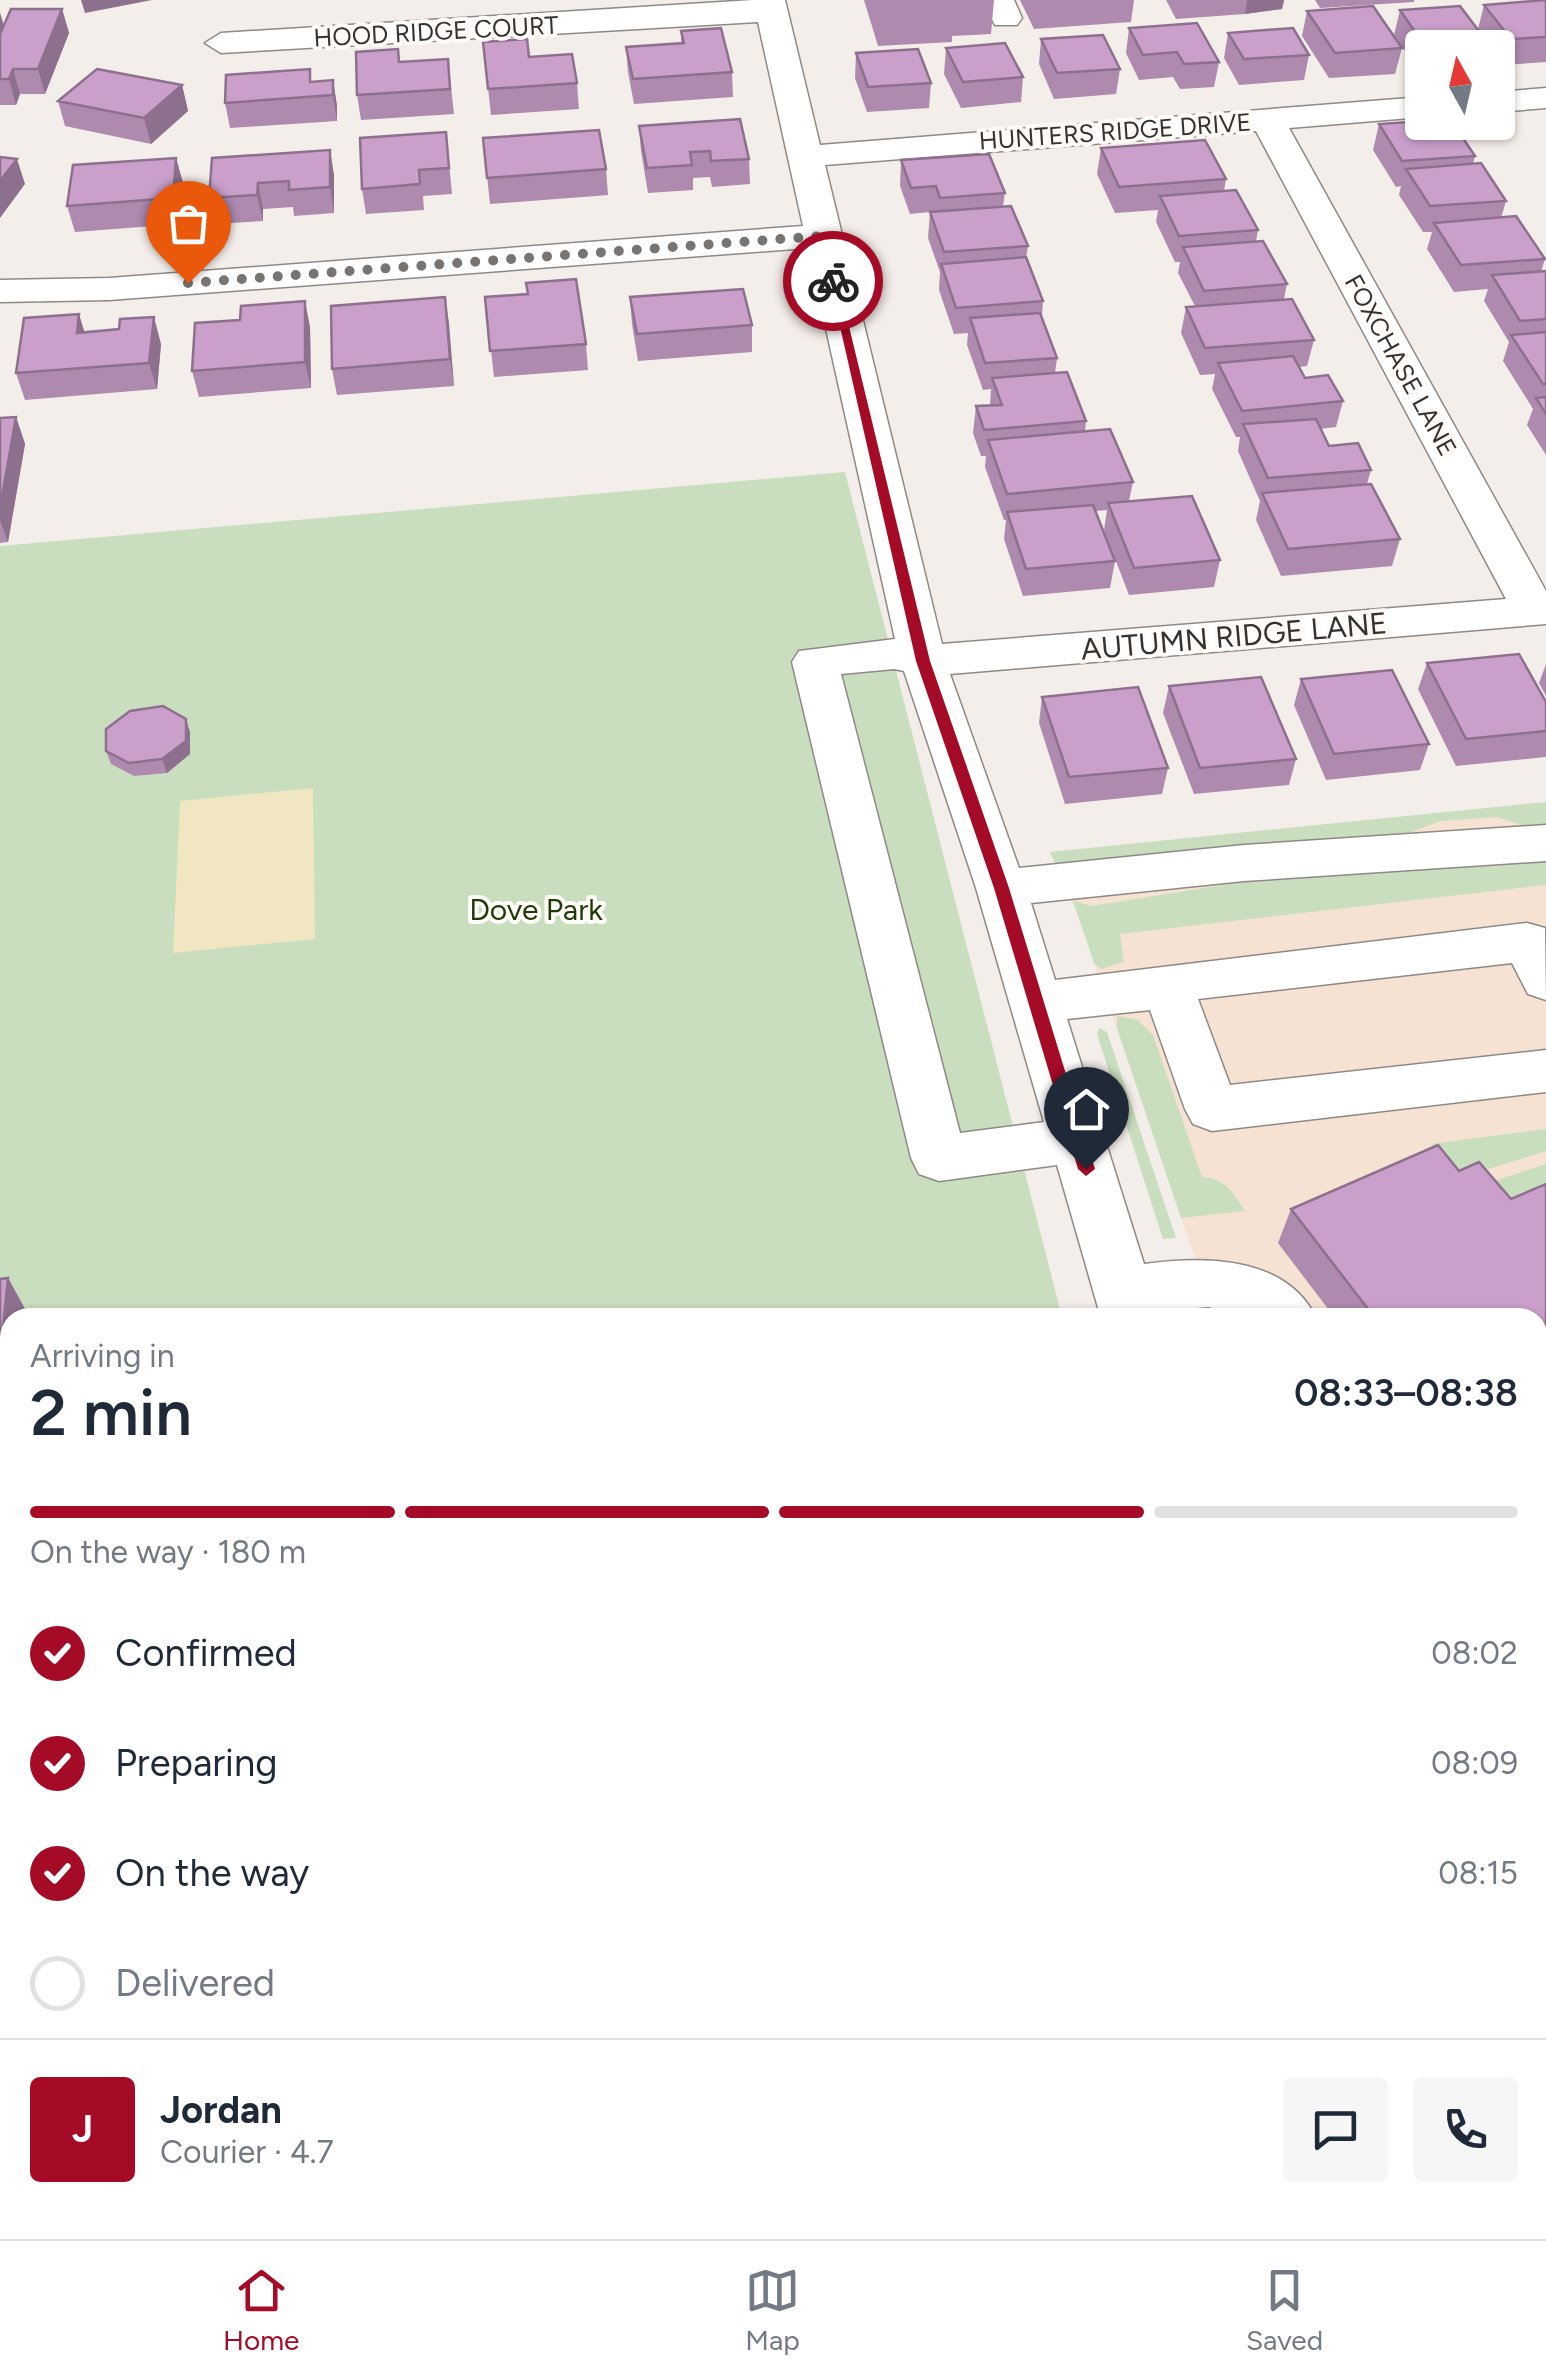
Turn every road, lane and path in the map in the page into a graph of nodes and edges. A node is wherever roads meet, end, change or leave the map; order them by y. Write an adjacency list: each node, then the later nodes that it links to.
1 (770, 6): 2 (street, HOOD RIDGE COURT); 7 (street)
2 (221, 43)
3 (1546, 98): 4 (street)
4 (1515, 101)
5 (1405, 109): 6 (street, HUNTERS RIDGE DRIVE)
6 (1266, 120): 7 (street, HUNTERS RIDGE DRIVE); 10 (street, FOXCHASE LANE)
7 (808, 156): 8 (street)
8 (822, 236): 9 (street); 11 (street)
9 (0, 291)
10 (1541, 611): 11 (street, AUTUMN RIDGE LANE)
11 (923, 661): 13 (street); 18 (street, AUTUMN RIDGE LANE)
12 (1546, 843): 13 (street)
13 (1001, 888): 16 (street)
14 (1546, 980): 15 (street)
15 (1168, 988): 16 (street); 17 (street)
16 (1036, 1002): 18 (street)
17 (1546, 1070)
18 (1078, 1140): 19 (street)
19 (1127, 1304): 20 (street)
20 (1272, 1308)

